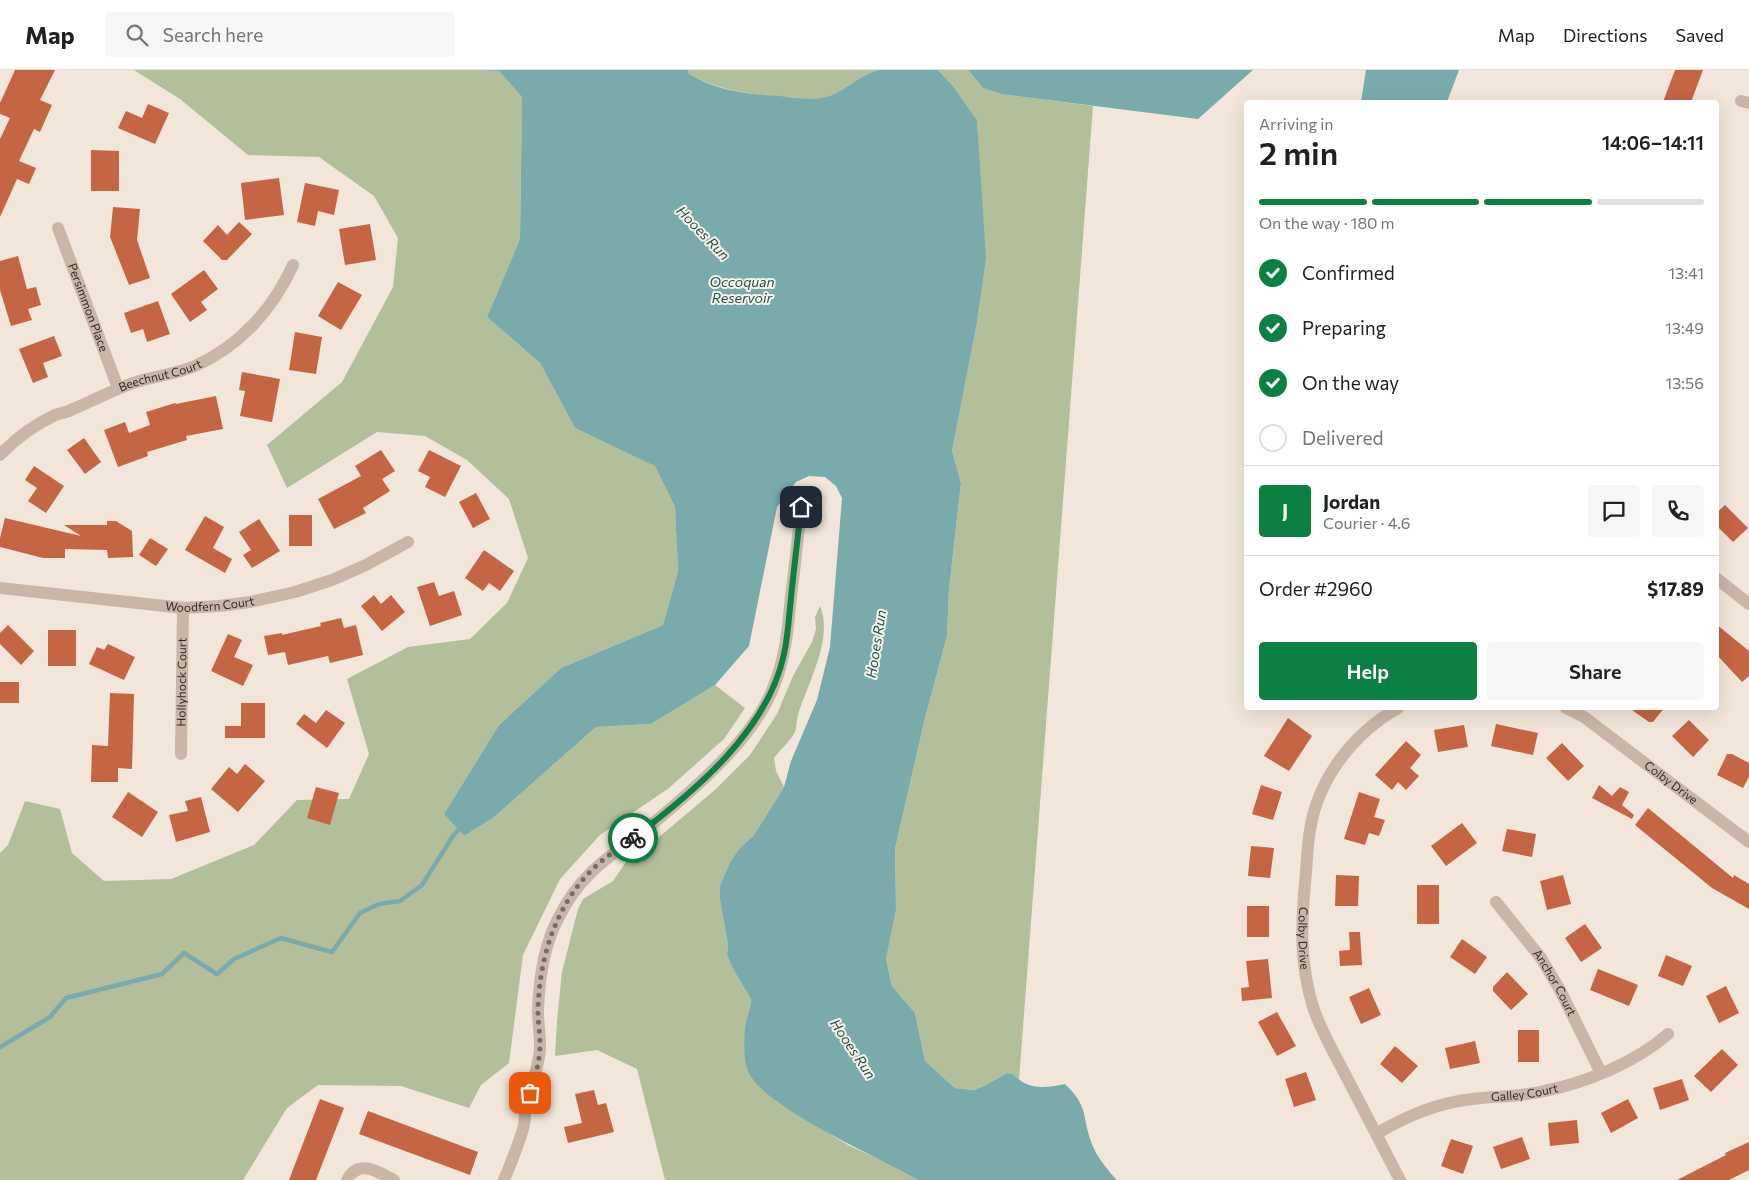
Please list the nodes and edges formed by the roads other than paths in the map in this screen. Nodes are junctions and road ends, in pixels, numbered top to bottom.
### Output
1 (58, 228) dead end
2 (294, 265) dead end
3 (118, 388) junction
4 (0, 455) edge
5 (801, 507) dead end
6 (408, 542) dead end
7 (1719, 580) edge
8 (0, 588) edge
9 (1749, 604) edge
10 (183, 608) junction
11 (1395, 710) edge
12 (1570, 710) edge
13 (182, 754) dead end
14 (1749, 842) edge
15 (1496, 902) dead end
16 (1668, 1034) dead end
17 (1601, 1073) junction
18 (1376, 1134) junction
19 (347, 1180) edge
20 (394, 1180) edge
21 (504, 1180) edge
22 (1400, 1180) edge

1 - 3 street, Persimmon Place
2 - 3 street, Beechnut Court
3 - 4 street, Beechnut Court
5 - 21 street
6 - 10 street, Woodfern Court
7 - 9 street
8 - 10 street, Woodfern Court
10 - 13 street, Hollyhock Court
11 - 18 street, Colby Drive
12 - 14 street, Colby Drive
15 - 17 street, Anchor Court
16 - 17 street, Galley Court
17 - 18 street, Galley Court
18 - 22 street, Colby Drive
19 - 20 street

